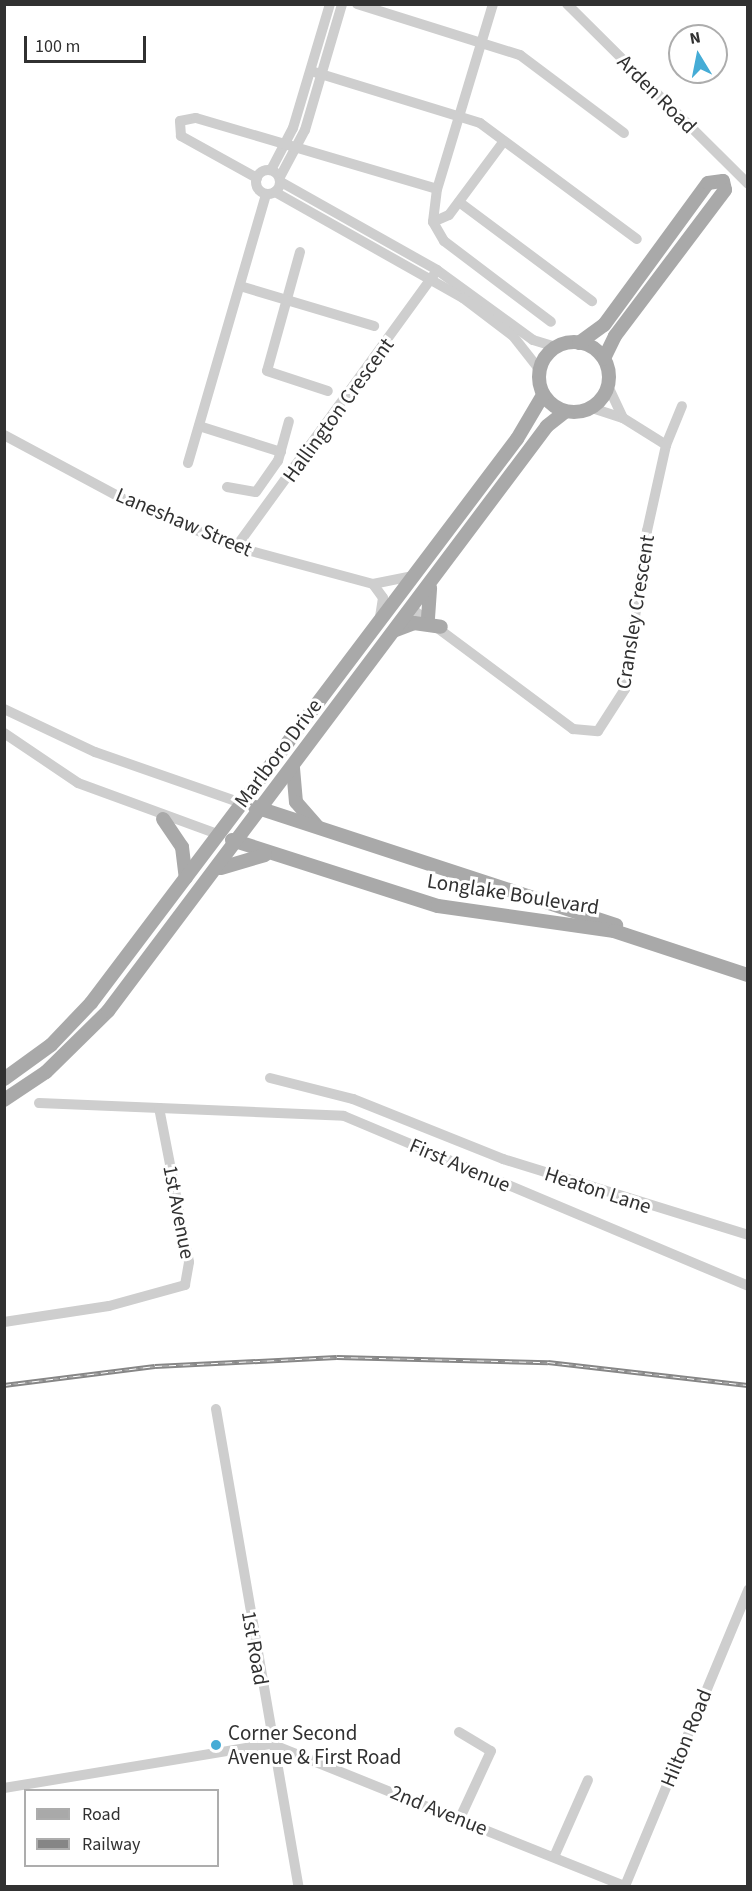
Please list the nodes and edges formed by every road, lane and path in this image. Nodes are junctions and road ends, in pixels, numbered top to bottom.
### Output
1 (330, 4) edge
2 (342, 4) edge
3 (357, 4) edge
4 (493, 4) edge
5 (567, 4) edge
6 (481, 42) junction
7 (316, 73) junction
8 (462, 118) junction
9 (624, 133) dead end
10 (504, 141) junction
11 (287, 145) junction
12 (298, 149) junction
13 (270, 170) junction
14 (257, 178) junction
15 (280, 179) junction
16 (747, 184) edge
17 (437, 189) junction
18 (271, 193) junction
19 (459, 202) junction
20 (432, 222) junction
21 (637, 239) dead end
22 (300, 252) dead end
23 (435, 275) junction
24 (240, 286) junction
25 (286, 300) junction
26 (592, 301) dead end
27 (551, 322) dead end
28 (374, 326) dead end
29 (579, 343) junction
30 (556, 347) junction
31 (604, 359) junction
32 (539, 369) junction
33 (608, 386) junction
34 (328, 391) dead end
35 (543, 396) junction
36 (682, 406) dead end
37 (592, 408) junction
38 (565, 412) junction
39 (624, 418) junction
40 (289, 422) dead end
41 (199, 426) junction
42 (4, 435) edge
43 (666, 444) junction
44 (281, 452) junction
45 (188, 463) dead end
46 (227, 487) dead end
47 (236, 547) junction
48 (413, 576) junction
49 (431, 583) junction
50 (373, 584) junction
51 (412, 609) junction
52 (428, 618) junction
53 (382, 619) junction
54 (441, 627) junction
55 (396, 630) junction
56 (4, 709) edge
57 (4, 733) edge
58 (293, 768) junction
59 (244, 804) junction
60 (262, 810) junction
61 (163, 819) junction
62 (328, 832) junction
63 (220, 835) junction
64 (238, 843) junction
65 (279, 856) junction
66 (215, 871) junction
67 (186, 878) junction
68 (615, 928) junction
69 (747, 968) edge
70 (747, 975) edge
71 (270, 1078) dead end
72 (4, 1079) edge
73 (4, 1100) edge
74 (39, 1103) dead end
75 (159, 1108) junction
76 (688, 1219) junction
77 (747, 1234) edge
78 (747, 1242) edge
79 (747, 1286) edge
80 (4, 1322) edge
81 (216, 1409) dead end
82 (747, 1590) edge
83 (459, 1732) dead end
84 (272, 1744) junction
85 (588, 1780) dead end
86 (4, 1788) edge
87 (460, 1818) junction
88 (554, 1857) junction
89 (298, 1887) edge
90 (625, 1887) edge

1 - 7 street
2 - 7 street
3 - 6 street
4 - 6 street
5 - 16 street, Arden Road
6 - 8 street
6 - 9 street
7 - 8 street
7 - 11 street
7 - 12 street
8 - 10 street
8 - 17 street
10 - 19 street
10 - 21 street
11 - 12 street
11 - 13 street
11 - 14 street
12 - 15 street
12 - 17 street
13 - 14 street
13 - 15 street
14 - 18 street
15 - 18 street
15 - 23 street
17 - 20 street
18 - 23 street
18 - 24 street
19 - 20 street
19 - 26 street
20 - 27 street
22 - 25 street
23 - 30 street
23 - 32 street
23 - 47 street, Hallington Crescent
24 - 25 street
24 - 41 street
25 - 28 street
25 - 34 street
29 - 30 main road
29 - 31 main road
29 - 31 main road
30 - 32 main road
31 - 33 main road
32 - 35 main road
33 - 37 main road
33 - 39 street
35 - 38 main road
35 - 48 main road, Marlboro Drive
36 - 43 street, Cransley Crescent
37 - 38 main road
37 - 39 street
38 - 49 main road, Marlboro Drive
39 - 43 street
40 - 44 street
41 - 44 street
41 - 45 street
42 - 47 street, Laneshaw Street
43 - 54 street, Cransley Crescent
44 - 46 street
47 - 50 street, Laneshaw Street
48 - 50 street, Laneshaw Street
48 - 53 main road, Marlboro Drive
49 - 51 main road, Marlboro Drive
49 - 52 main road
50 - 53 street
51 - 52 street, Cransley Crescent
51 - 53 main road
51 - 55 main road, Marlboro Drive
52 - 54 street, Cransley Crescent
53 - 59 main road, Marlboro Drive
54 - 55 main road
55 - 58 main road, Marlboro Drive
56 - 59 street
57 - 61 street
58 - 60 main road, Marlboro Drive
58 - 62 main road
59 - 60 main road, Longlake Boulevard
59 - 63 main road, Marlboro Drive
60 - 62 main road, Longlake Boulevard
60 - 64 main road, Marlboro Drive
61 - 63 street
61 - 67 main road
62 - 68 main road, Longlake Boulevard
63 - 64 main road, Longlake Boulevard
63 - 67 main road, Marlboro Drive
64 - 65 main road, Longlake Boulevard
64 - 66 main road, Marlboro Drive
65 - 66 main road
65 - 68 main road, Longlake Boulevard
66 - 73 main road, Marlboro Drive
67 - 72 main road, Marlboro Drive
68 - 69 main road, Longlake Boulevard
68 - 70 main road, Longlake Boulevard
71 - 76 street, Heaton Lane
74 - 75 street
75 - 79 street, First Avenue
75 - 80 street, 1st Avenue
76 - 77 street, Heaton Lane
76 - 78 street, Heaton Lane
81 - 84 street, 1st Road
82 - 90 street, Hilton Road
83 - 87 street
84 - 86 street
84 - 87 street, 2nd Avenue
84 - 89 street, 1st Road
85 - 88 street
87 - 88 street, 2nd Avenue
88 - 90 street, 2nd Avenue

